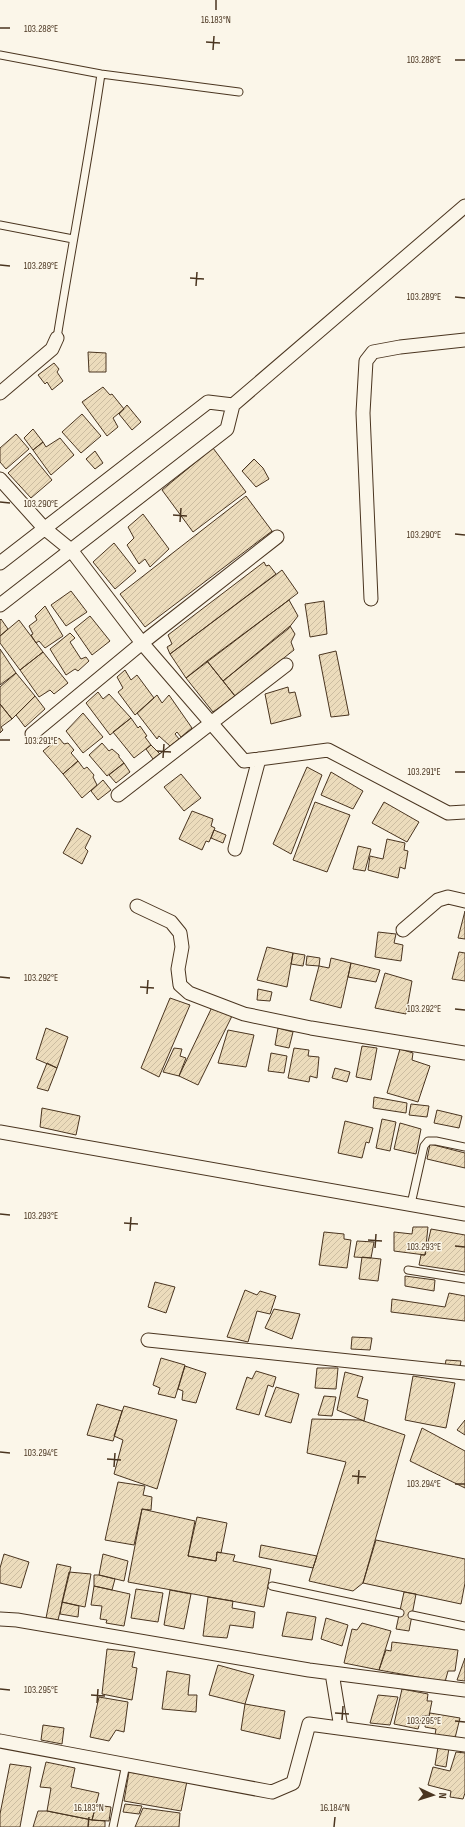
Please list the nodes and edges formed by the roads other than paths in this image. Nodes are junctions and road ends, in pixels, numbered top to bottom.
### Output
1 (0, 55) edge
2 (101, 74) junction
3 (239, 92) dead end
4 (465, 206) edge
5 (0, 225) edge
6 (73, 239) junction
7 (57, 338) joint
8 (465, 340) edge
9 (0, 393) edge
10 (233, 405) junction
11 (0, 479) edge
12 (44, 528) junction
13 (277, 537) dead end
14 (71, 550) junction
15 (0, 563) edge
16 (371, 599) dead end
17 (0, 605) edge
18 (142, 643) junction
19 (286, 665) dead end
20 (211, 723) junction
21 (32, 734) dead end
22 (260, 759) junction
23 (118, 795) dead end
24 (465, 812) edge
25 (236, 849) dead end
26 (465, 901) edge
27 (137, 906) dead end
28 (404, 930) dead end
29 (465, 1053) edge
30 (0, 1132) edge
31 (465, 1147) edge
32 (411, 1204) junction
33 (465, 1214) edge
34 (408, 1270) dead end
35 (465, 1279) edge
36 (148, 1340) dead end
37 (465, 1373) edge
38 (272, 1586) dead end
39 (400, 1613) dead end
40 (412, 1615) dead end
41 (0, 1619) edge
42 (465, 1626) edge
43 (332, 1673) junction
44 (465, 1690) edge
45 (341, 1728) junction
46 (0, 1741) edge
47 (465, 1745) edge
48 (126, 1764) junction
49 (113, 1827) edge

1 - 2 lane
2 - 3 lane
2 - 6 lane
4 - 10 street
5 - 6 lane
6 - 7 lane
7 - 9 street
8 - 16 street
10 - 12 street
10 - 14 street
11 - 12 street
12 - 14 street
12 - 15 street
13 - 18 street
14 - 17 street
14 - 18 street
18 - 20 street
18 - 21 street
19 - 20 street
20 - 22 street
20 - 23 street
22 - 24 street
22 - 25 street
26 - 28 street
27 - 29 street
30 - 32 street
31 - 32 lane
32 - 33 street
34 - 35 lane
36 - 37 street
38 - 39 lane
40 - 42 lane
41 - 43 street
43 - 44 street
43 - 45 street
45 - 47 street
45 - 48 street
46 - 48 street
48 - 49 lane

